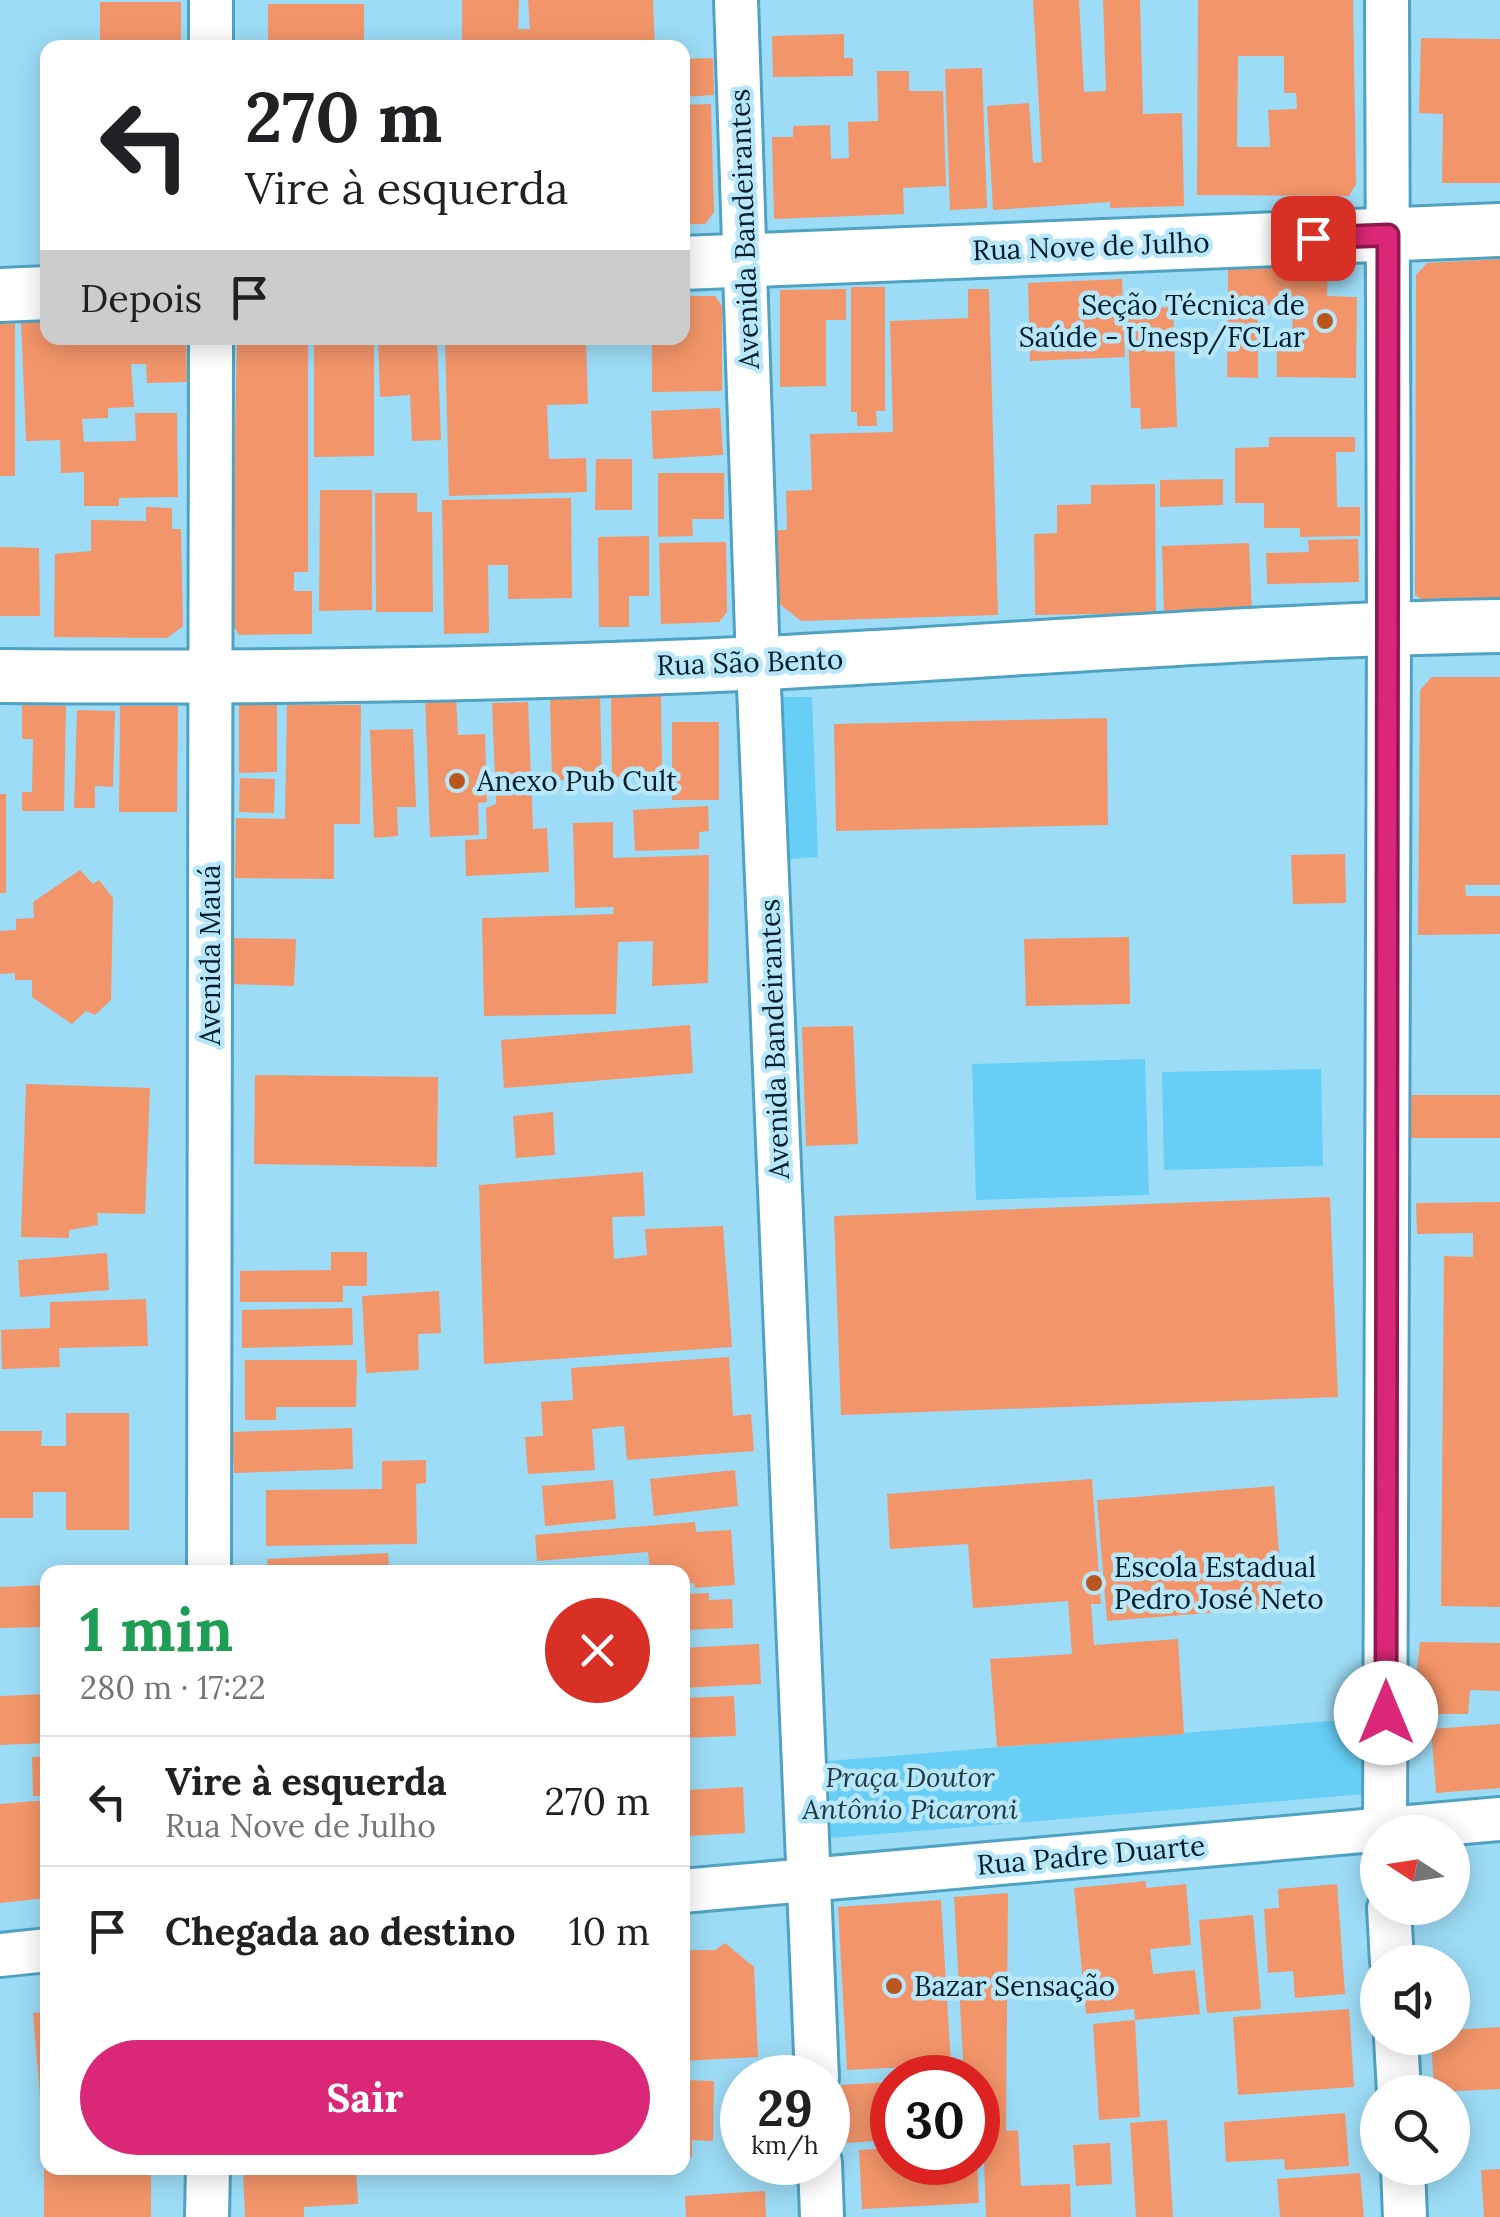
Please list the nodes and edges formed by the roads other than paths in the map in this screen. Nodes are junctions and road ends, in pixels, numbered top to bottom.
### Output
1 (211, 0) edge
2 (736, 0) edge
3 (1387, 0) edge
4 (211, 40) edge
5 (1500, 230) edge
6 (1388, 235) junction
7 (746, 260) junction
8 (690, 263) edge
9 (40, 293) edge
10 (0, 295) edge
11 (211, 345) edge
12 (1500, 626) edge
13 (1389, 628) junction
14 (758, 663) junction
15 (0, 676) edge
16 (210, 678) junction
17 (209, 1565) edge
18 (1385, 1815) edge
19 (1500, 1819) edge
20 (1470, 1822) edge
21 (1360, 1833) edge
22 (811, 1880) junction
23 (690, 1891) edge
24 (40, 1951) edge
25 (0, 1956) edge
26 (816, 2055) edge
27 (208, 2175) edge
28 (821, 2185) edge
29 (1403, 2185) edge
30 (208, 2217) edge
31 (822, 2217) edge
32 (1405, 2217) edge

1 - 4 street
2 - 7 street, Avenida Bandeirantes
3 - 6 street
5 - 6 street, Rua Nove de Julho
6 - 7 street, Rua Nove de Julho
6 - 13 street
7 - 8 street, Rua Nove de Julho
7 - 14 street, Avenida Bandeirantes
9 - 10 street
11 - 16 street, Avenida Mauá
12 - 13 street, Rua São Bento
13 - 14 street, Rua São Bento
13 - 18 street
14 - 16 street, Rua São Bento
14 - 22 street, Avenida Bandeirantes
15 - 16 street, Rua São Bento
16 - 17 street, Avenida Mauá
19 - 20 street, Rua Padre Duarte
21 - 22 street, Rua Padre Duarte
22 - 23 street, Rua Padre Duarte
22 - 26 street, Avenida Bandeirantes
24 - 25 street
27 - 30 street
28 - 31 street
29 - 32 street

